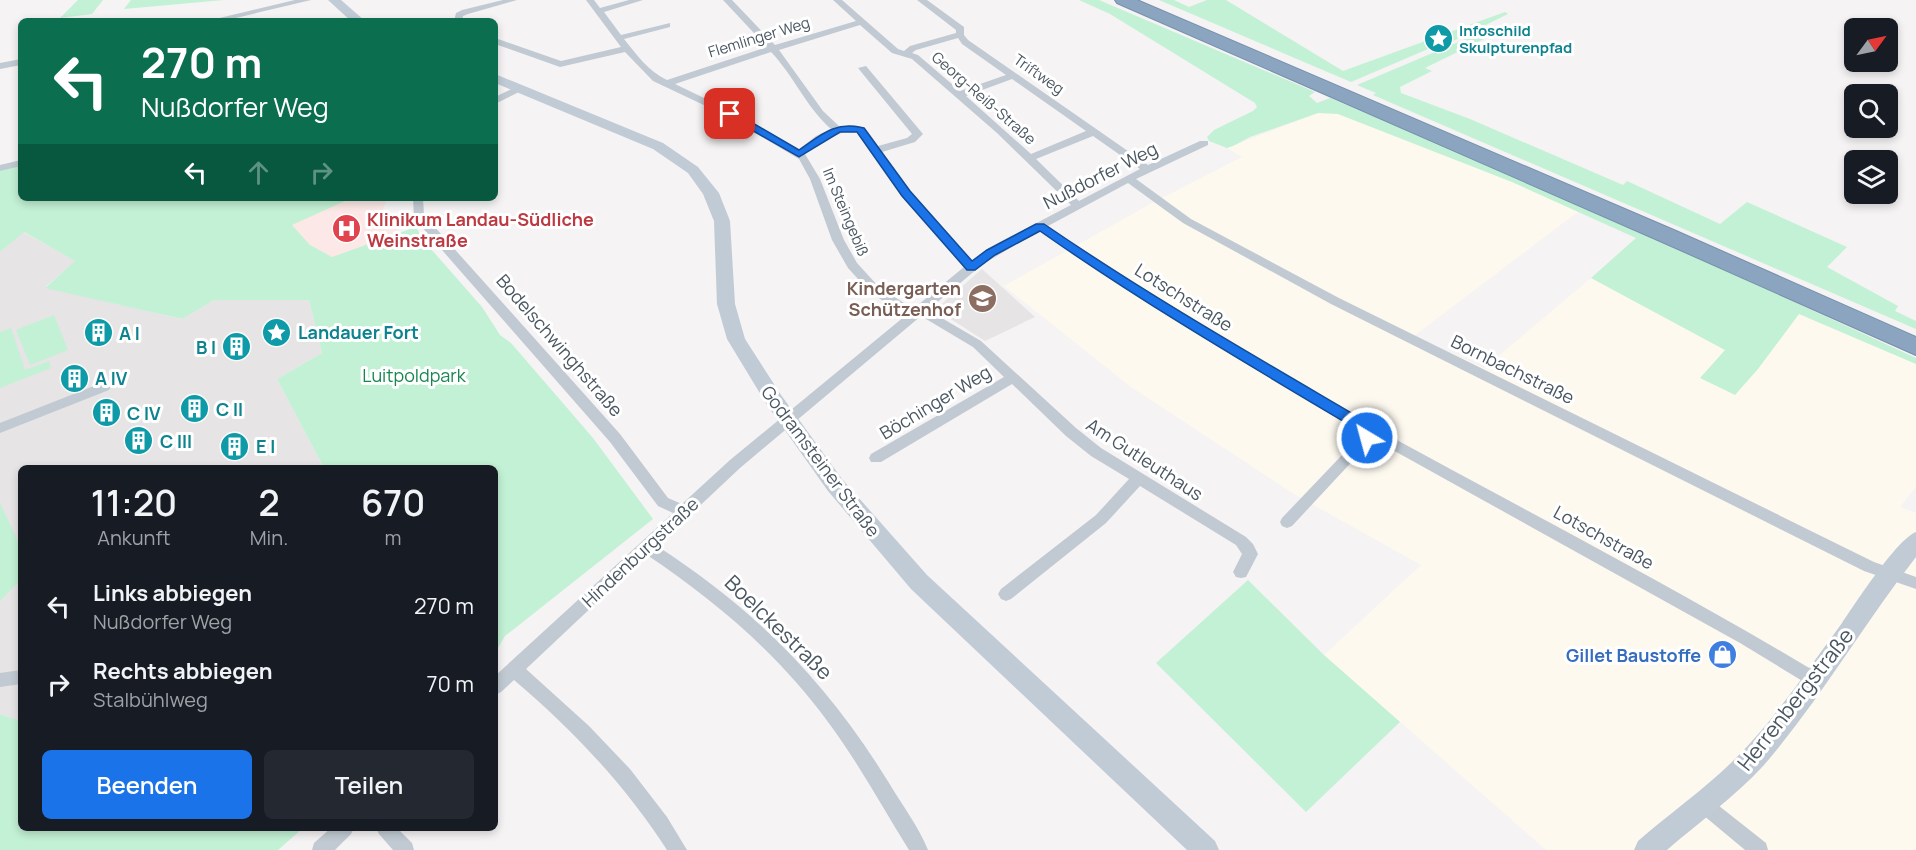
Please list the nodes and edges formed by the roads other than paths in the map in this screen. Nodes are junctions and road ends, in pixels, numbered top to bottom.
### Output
1 (307, 0) edge
2 (333, 0) edge
3 (513, 0) edge
4 (590, 0) edge
5 (639, 0) edge
6 (727, 0) edge
7 (837, 0) edge
8 (921, 0) edge
9 (1122, 0) edge
10 (1138, 0) edge
11 (598, 11) junction
12 (225, 18) edge
13 (355, 18) edge
14 (458, 18) edge
15 (861, 22) junction
16 (667, 25) dead end
17 (960, 35) junction
18 (618, 38) junction
19 (498, 42) edge
20 (773, 48) junction
21 (626, 50) junction
22 (905, 54) junction
23 (18, 63) edge
24 (0, 66) edge
25 (863, 68) dead end
26 (1014, 75) junction
27 (498, 79) edge
28 (666, 84) junction
29 (520, 88) junction
30 (959, 95) junction
31 (498, 99) edge
32 (837, 129) junction
33 (1095, 131) junction
34 (1204, 143) dead end
35 (876, 150) junction
36 (799, 154) junction
37 (1029, 158) junction
38 (18, 164) edge
39 (0, 168) edge
40 (1148, 169) junction
41 (1129, 178) junction
42 (418, 201) edge
43 (1078, 206) junction
44 (1040, 226) junction
45 (971, 268) junction
46 (917, 314) junction
47 (1916, 337) edge
48 (1916, 347) edge
49 (1013, 377) junction
50 (104, 387) dead end
51 (789, 421) junction
52 (0, 428) edge
53 (1372, 432) junction
54 (876, 458) dead end
55 (1137, 479) junction
56 (684, 511) junction
57 (1287, 522) dead end
58 (1916, 541) edge
59 (646, 547) junction
60 (1896, 566) junction
61 (1241, 573) dead end
62 (1916, 583) edge
63 (1006, 594) dead end
64 (514, 669) junction
65 (18, 677) edge
66 (0, 680) edge
67 (1815, 680) junction
68 (498, 684) edge
69 (1703, 804) junction
70 (342, 831) edge
71 (388, 831) edge
72 (321, 850) edge
73 (405, 850) edge
74 (678, 850) edge
75 (919, 850) edge
76 (1206, 850) edge
77 (1647, 850) edge
78 (1759, 850) edge

1 - 12 street
2 - 13 street
3 - 14 street
4 - 11 street, Im Steingebiß
5 - 11 street
6 - 20 street
7 - 15 street, Georg-Reiß-Straße
8 - 17 street, Triftweg
9 - 48 highway
10 - 47 highway
11 - 18 street, Im Steingebiß
15 - 20 street, Flemlinger Weg
15 - 22 street, Georg-Reiß-Straße
16 - 18 street
17 - 22 street
17 - 26 street, Triftweg
18 - 21 street, Im Steingebiß
19 - 21 street
20 - 28 street, Flemlinger Weg
20 - 32 street
21 - 28 street, Im Steingebiß
22 - 30 street, Georg-Reiß-Straße
23 - 24 street
25 - 35 street
26 - 30 street
26 - 33 street, Triftweg
27 - 29 street, Godramsteiner Straße
28 - 36 street, Im Steingebiß
29 - 31 street
29 - 51 street, Godramsteiner Straße
30 - 37 street, Georg-Reiß-Straße
32 - 35 street
32 - 36 street
33 - 37 street
33 - 40 street, Triftweg
34 - 40 street, Nußdorfer Weg
35 - 45 street
36 - 46 street, Im Steingebiß
37 - 43 street, Georg-Reiß-Straße
38 - 39 street
40 - 41 street, Nußdorfer Weg
41 - 43 street, Nußdorfer Weg
41 - 60 street, Bornbachstraße
42 - 56 street, Bodelschwinghstraße
43 - 44 street, Nußdorfer Weg
44 - 45 street, Nußdorfer Weg
44 - 53 street, Lotschstraße
45 - 46 street, Nußdorfer Weg
46 - 49 street, Am Gutleuthaus
46 - 51 street, Nußdorfer Weg
49 - 54 street, Böchinger Weg
49 - 55 street, Am Gutleuthaus
50 - 52 street
51 - 56 street, Hindenburgstraße
51 - 76 street, Godramsteiner Straße
53 - 57 street
53 - 67 street, Lotschstraße
55 - 61 street, Am Gutleuthaus
55 - 63 street
56 - 59 street, Hindenburgstraße
58 - 60 street, Herrenbergstraße
59 - 64 street, Hindenburgstraße
59 - 75 street, Boelckestraße
60 - 62 street, Bornbachstraße
60 - 67 street, Herrenbergstraße
64 - 68 street, Hindenburgstraße
64 - 74 street
65 - 66 street
67 - 69 street, Herrenbergstraße
69 - 77 street, Herrenbergstraße
69 - 78 street
70 - 72 street
71 - 73 street

